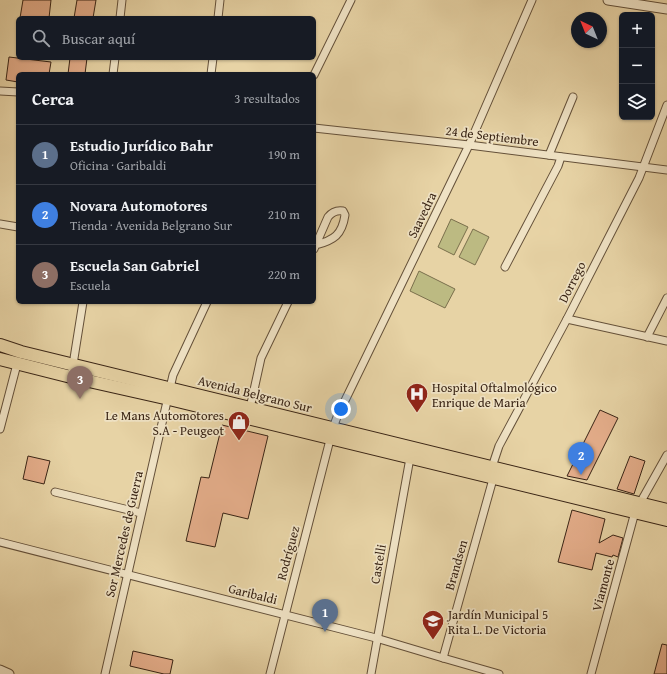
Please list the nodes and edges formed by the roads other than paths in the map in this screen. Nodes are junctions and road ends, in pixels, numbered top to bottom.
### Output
1 (122, 0) edge
2 (220, 0) edge
3 (351, 0) edge
4 (532, 0) edge
5 (608, 0) edge
6 (667, 8) edge
7 (120, 16) edge
8 (218, 16) edge
9 (115, 60) edge
10 (213, 60) edge
11 (113, 72) edge
12 (211, 72) edge
13 (315, 72) edge
14 (0, 90) edge
15 (16, 92) edge
16 (573, 97) dead end
17 (667, 105) edge
18 (316, 128) edge
19 (469, 145) junction
20 (549, 155) junction
21 (560, 157) junction
22 (643, 167) junction
23 (667, 170) edge
24 (0, 224) edge
25 (16, 227) edge
26 (316, 245) edge
27 (316, 247) edge
28 (505, 267) dead end
29 (667, 298) edge
30 (83, 304) edge
31 (206, 304) edge
32 (287, 304) edge
33 (566, 319) junction
34 (647, 337) junction
35 (667, 342) edge
36 (0, 345) edge
37 (0, 359) edge
38 (17, 364) junction
39 (74, 365) junction
40 (71, 377) junction
41 (170, 394) junction
42 (250, 408) junction
43 (0, 429) edge
44 (331, 433) junction
45 (667, 455) edge
46 (410, 458) junction
47 (492, 466) junction
48 (493, 479) junction
49 (55, 492) dead end
50 (637, 507) junction
51 (667, 510) edge
52 (141, 513) junction
53 (667, 520) edge
54 (0, 542) edge
55 (126, 575) junction
56 (284, 614) junction
57 (376, 638) junction
58 (443, 658) junction
59 (0, 670) edge
60 (488, 672) edge
61 (9, 674) edge
62 (104, 674) edge
63 (270, 674) edge
64 (371, 674) edge
65 (498, 674) edge
66 (591, 674) edge

1 - 7 street
2 - 8 street
3 - 13 street
4 - 19 street, Saavedra
5 - 6 street
9 - 11 street
10 - 12 street
14 - 15 street
16 - 20 street
17 - 22 street, Dorrego
18 - 19 street, 24 de Septiembre
19 - 20 street, 24 de Septiembre
19 - 44 street, Saavedra
20 - 21 street, 24 de Septiembre
21 - 22 street, 24 de Septiembre
21 - 28 street
22 - 23 street, 24 de Septiembre
22 - 33 street, Dorrego
24 - 25 street
26 - 27 street
29 - 34 street
30 - 39 street
31 - 41 street, Sor Mercedes de Guerra
32 - 42 street
33 - 34 street
33 - 47 street, Dorrego
34 - 35 street
36 - 39 highway, Avenida Belgrano Sur
37 - 38 highway, Avenida Belgrano Sur
38 - 40 highway, Avenida Belgrano Sur
38 - 43 street
39 - 40 street
39 - 41 highway, Avenida Belgrano Sur
40 - 41 highway, Avenida Belgrano Sur
41 - 42 highway, Avenida Belgrano Sur
41 - 44 highway, Avenida Belgrano Sur
41 - 52 street, Sor Mercedes de Guerra
42 - 44 highway, Avenida Belgrano Sur
44 - 46 highway, Avenida Belgrano Sur
44 - 47 highway, Avenida Belgrano Sur
44 - 56 street, Rodríguez
45 - 50 street, Viamonte
46 - 48 highway, Avenida Belgrano Sur
46 - 57 street, Castelli
47 - 50 highway, Avenida Belgrano Sur
48 - 50 highway, Avenida Belgrano Sur
48 - 58 street, Brandsen
49 - 52 street
50 - 51 highway, Avenida Belgrano Sur
50 - 53 highway, Avenida Belgrano Sur
50 - 66 street, Viamonte
52 - 55 street, Sor Mercedes de Guerra
54 - 55 street, Garibaldi
55 - 56 street, Garibaldi
55 - 62 street, Sor Mercedes de Guerra
56 - 57 street, Garibaldi
56 - 63 street, Rodríguez
57 - 58 street, Garibaldi
57 - 64 street, Castelli
58 - 60 street, Garibaldi
59 - 61 street
60 - 65 street, Garibaldi

